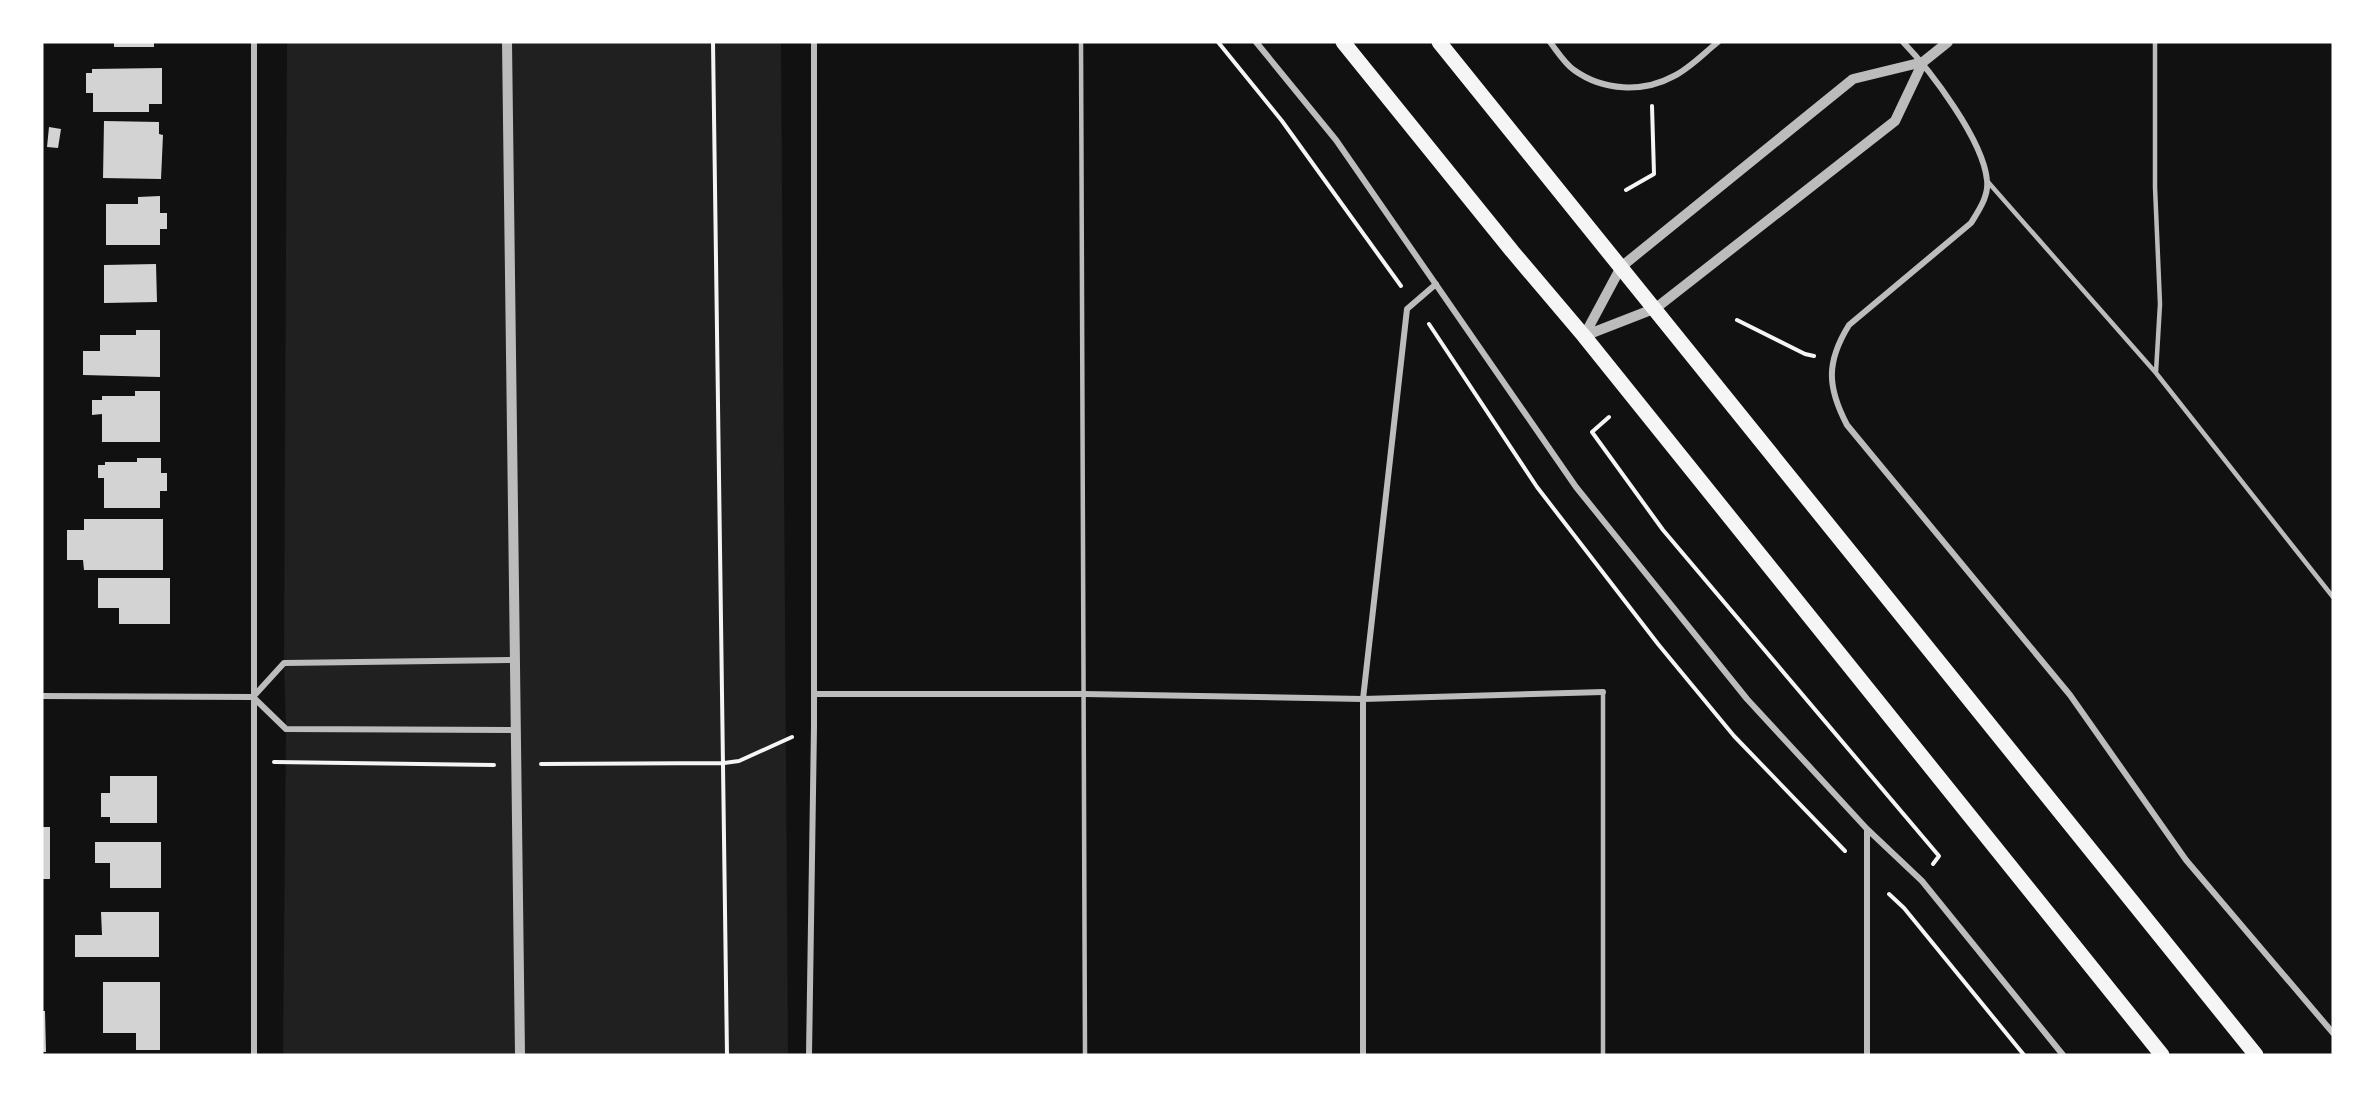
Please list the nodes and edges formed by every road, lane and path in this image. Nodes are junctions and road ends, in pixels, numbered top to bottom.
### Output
1 (254, 42) edge
2 (507, 42) edge
3 (713, 42) edge
4 (814, 42) edge
5 (1080, 42) edge
6 (1218, 42) edge
7 (1256, 42) edge
8 (1343, 42) edge
9 (1438, 42) edge
10 (1550, 42) edge
11 (1718, 42) edge
12 (1903, 42) edge
13 (1948, 42) edge
14 (2155, 42) edge
15 (1923, 62) junction
16 (1654, 124) dead end
17 (1988, 182) junction
18 (1626, 190) dead end
19 (1382, 260) dead end
20 (1622, 267) junction
21 (1436, 284) junction
22 (1656, 308) junction
23 (1737, 320) dead end
24 (1584, 336) junction
25 (1444, 345) dead end
26 (1804, 354) dead end
27 (2156, 373) junction
28 (1609, 417) dead end
29 (2333, 597) edge
30 (516, 660) junction
31 (1603, 692) joint
32 (814, 694) junction
33 (1084, 694) junction
34 (42, 696) edge
35 (253, 697) junction
36 (1363, 699) junction
37 (814, 727) junction
38 (516, 730) junction
39 (254, 762) junction
40 (724, 763) junction
41 (539, 764) dead end
42 (488, 765) dead end
43 (1867, 829) junction
44 (1828, 833) dead end
45 (1939, 856) dead end
46 (1904, 908) dead end
47 (2333, 1033) edge
48 (254, 1055) edge
49 (520, 1055) edge
50 (727, 1055) edge
51 (809, 1055) edge
52 (1085, 1055) edge
53 (1363, 1055) edge
54 (1603, 1055) edge
55 (1868, 1055) edge
56 (2024, 1055) edge
57 (2063, 1055) edge
58 (2162, 1055) edge
59 (2256, 1055) edge

1 - 35 street
2 - 30 street
3 - 40 path
4 - 32 street
5 - 33 lane
6 - 19 path
7 - 21 street
8 - 24 main road
9 - 20 main road
10 - 11 street
12 - 15 street
13 - 15 street
14 - 27 lane
15 - 17 street
15 - 20 street
15 - 22 street
16 - 18 path
17 - 27 lane
17 - 47 street
20 - 22 main road
20 - 24 street
21 - 36 street
21 - 43 street
22 - 24 street
22 - 59 main road
23 - 26 path
24 - 58 main road
25 - 44 path
27 - 29 lane
28 - 45 path
30 - 35 street
30 - 38 street
31 - 36 street
31 - 54 lane
32 - 33 street
32 - 37 street
33 - 36 street
33 - 52 lane
34 - 35 street
35 - 38 street
35 - 39 street
36 - 53 street
37 - 40 path
37 - 51 street
38 - 49 street
39 - 42 path
39 - 48 street
40 - 41 path
40 - 50 path
43 - 55 street
43 - 57 street
46 - 56 path

